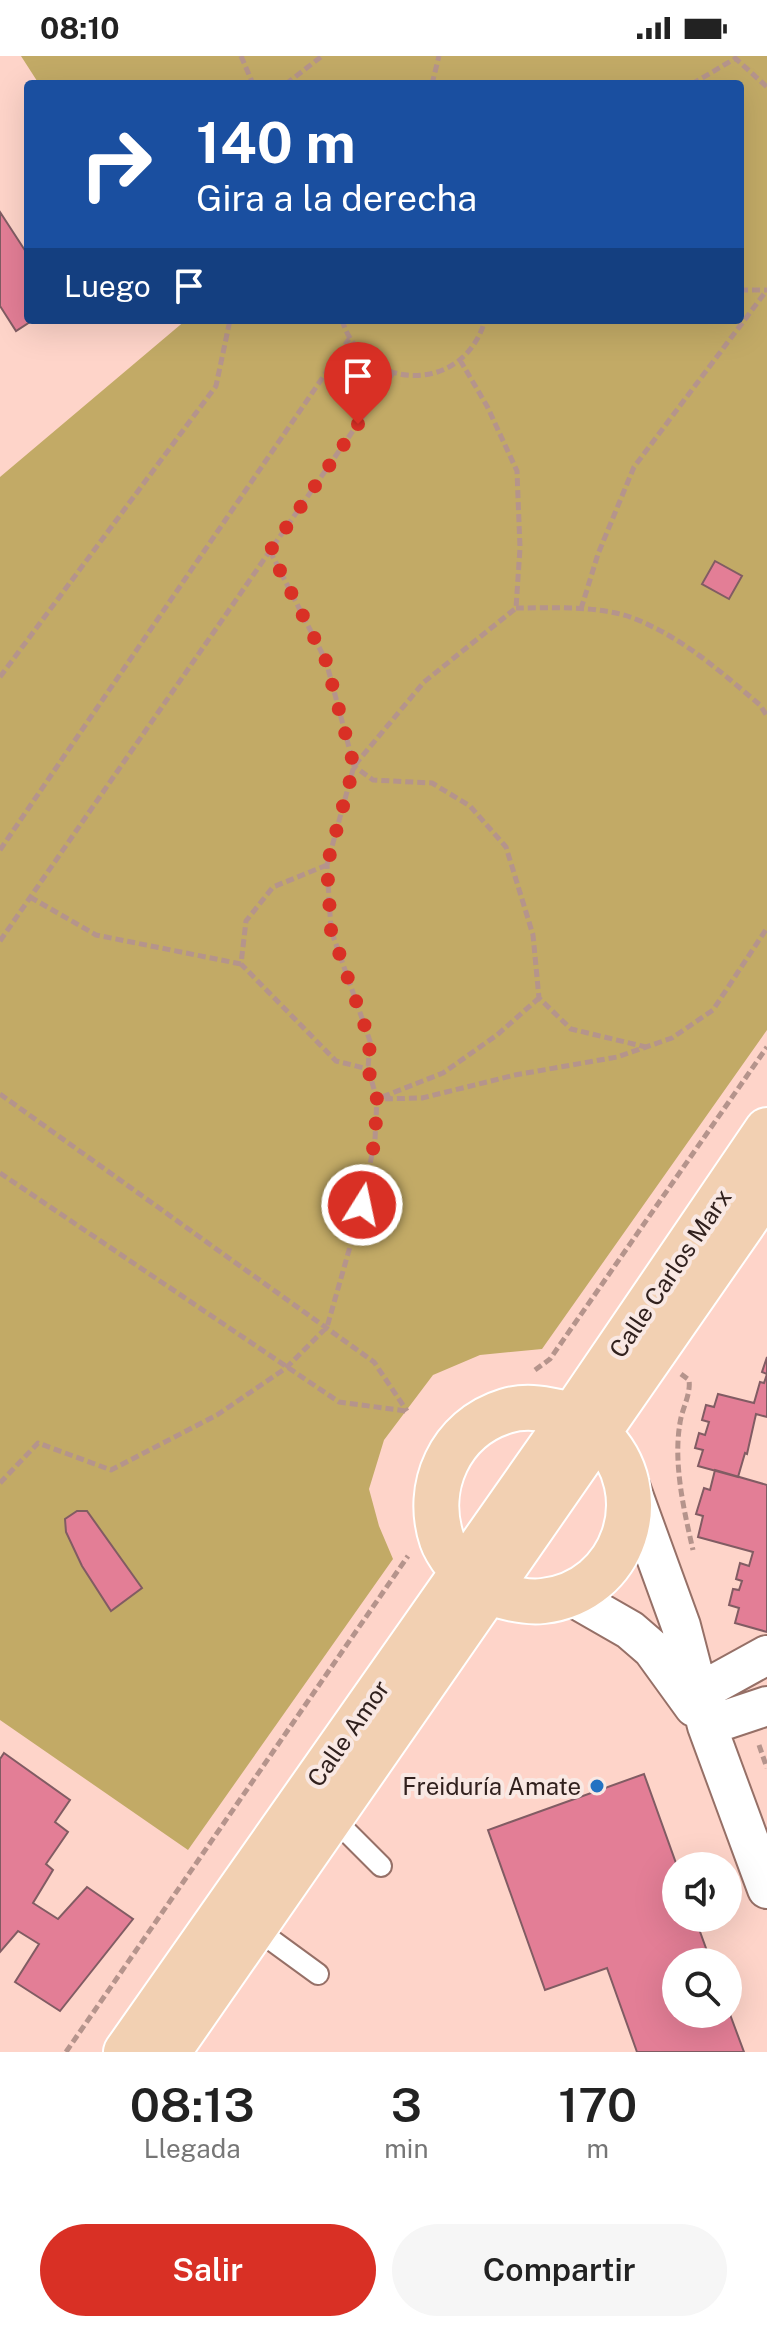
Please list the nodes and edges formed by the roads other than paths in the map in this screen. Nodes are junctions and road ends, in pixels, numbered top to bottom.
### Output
1 (767, 1130) edge
2 (767, 1189) edge
3 (642, 1343) junction
4 (598, 1438) junction
5 (475, 1582) junction
6 (569, 1595) junction
7 (767, 1655) edge
8 (703, 1710) junction
9 (757, 1710) edge
10 (332, 1817) junction
11 (381, 1866) dead end
12 (767, 1889) edge
13 (255, 1928) junction
14 (318, 1974) dead end
15 (126, 2052) edge
16 (168, 2052) edge

1 - 3 main road, Calle Carlos Marx
2 - 3 main road, Calle Carlos Marx
3 - 4 main road, Calle Carlos Marx
4 - 5 main road, Calle Amor
4 - 5 main road
4 - 6 main road
4 - 8 street
5 - 6 main road
5 - 10 main road, Calle Amor
5 - 15 main road, Calle Amor
6 - 8 street
7 - 8 street
8 - 9 street
8 - 12 street
10 - 11 lane
10 - 13 main road, Calle Amor
13 - 14 lane
13 - 16 main road, Calle Amor

